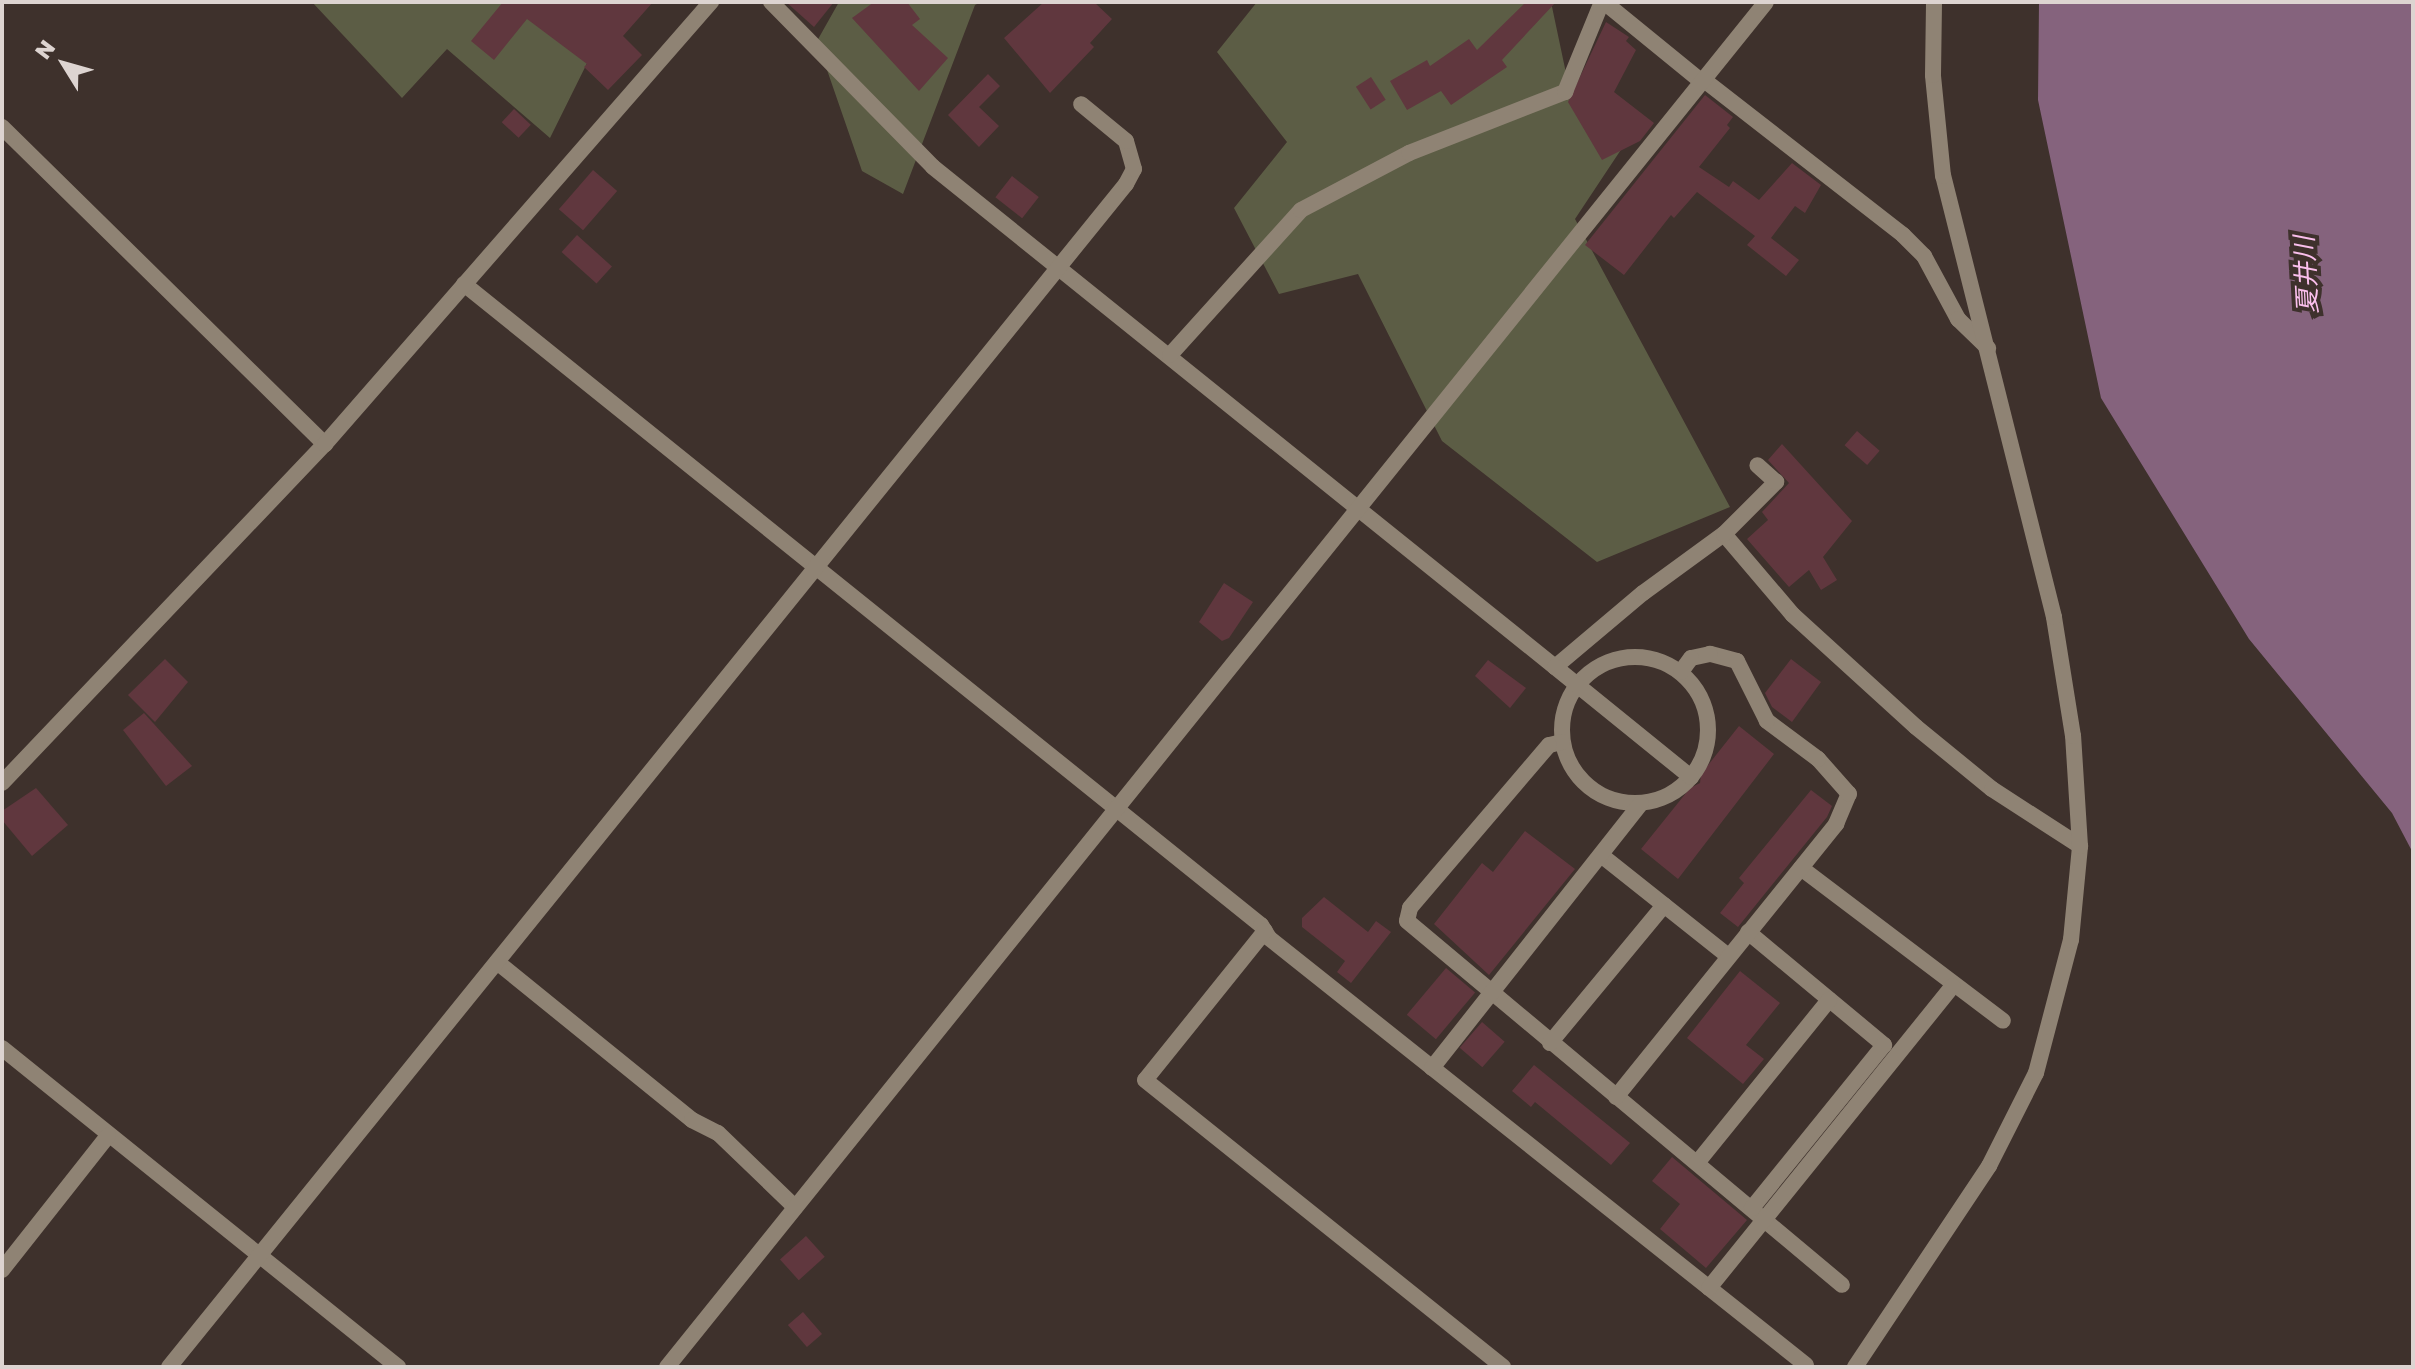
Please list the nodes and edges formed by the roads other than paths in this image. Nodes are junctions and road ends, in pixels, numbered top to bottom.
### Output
1 (711, 2) edge
2 (771, 2) edge
3 (1603, 2) edge
4 (1766, 2) edge
5 (1934, 2) edge
6 (1702, 80) junction
7 (1081, 104) dead end
8 (2, 127) edge
9 (1060, 268) junction
10 (464, 284) junction
11 (1988, 348) junction
12 (1170, 355) junction
13 (325, 444) junction
14 (1757, 465) dead end
15 (1358, 508) junction
16 (1724, 534) junction
17 (817, 568) junction
18 (1555, 667) junction
19 (1681, 672) junction
20 (1576, 685) junction
21 (1562, 742) junction
22 (1691, 777) junction
23 (2, 783) edge
24 (1641, 803) junction
25 (1114, 809) junction
26 (2080, 846) junction
27 (1601, 855) junction
28 (1801, 868) junction
29 (1664, 905) junction
30 (1265, 931) junction
31 (1748, 932) junction
32 (1728, 956) junction
33 (497, 962) junction
34 (1953, 986) junction
35 (1491, 994) junction
36 (1829, 1000) junction
37 (2003, 1021) dead end
38 (1550, 1043) junction
39 (2, 1048) edge
40 (1432, 1068) junction
41 (1616, 1097) junction
42 (108, 1136) junction
43 (1697, 1163) junction
44 (795, 1207) junction
45 (1759, 1214) junction
46 (259, 1256) junction
47 (2, 1270) edge
48 (1842, 1285) dead end
49 (1709, 1288) junction
50 (1806, 1365) edge
51 (169, 1367) edge
52 (398, 1367) edge
53 (667, 1367) edge
54 (1503, 1367) edge
55 (1855, 1367) edge

1 - 10 street
2 - 9 street
3 - 6 street
3 - 12 street
4 - 6 street
5 - 11 street
6 - 11 street
6 - 15 street
7 - 9 street
8 - 13 street
9 - 12 street
9 - 17 street
10 - 13 street
10 - 17 street
11 - 26 street
12 - 15 street
13 - 23 street
14 - 16 street
15 - 18 street
15 - 25 street
16 - 18 street
16 - 26 street
17 - 25 street
17 - 33 street
18 - 20 street
19 - 20 street
19 - 22 street
19 - 28 street
20 - 21 street
20 - 22 street
21 - 24 street
21 - 35 street
22 - 24 street
24 - 27 street
25 - 30 street
25 - 44 street
26 - 55 street
27 - 29 street
27 - 35 street
28 - 31 street
28 - 34 street
29 - 32 street
29 - 38 street
30 - 40 street
30 - 54 street
31 - 32 street
31 - 36 street
32 - 41 street
33 - 44 street
33 - 46 street
34 - 37 street
34 - 45 street
35 - 38 street
35 - 40 street
36 - 43 street
36 - 45 street
38 - 41 street
39 - 42 street
40 - 49 street
41 - 43 street
42 - 46 street
42 - 47 street
43 - 45 street
44 - 53 street
45 - 48 street
45 - 49 street
46 - 51 street
46 - 52 street
49 - 50 street

